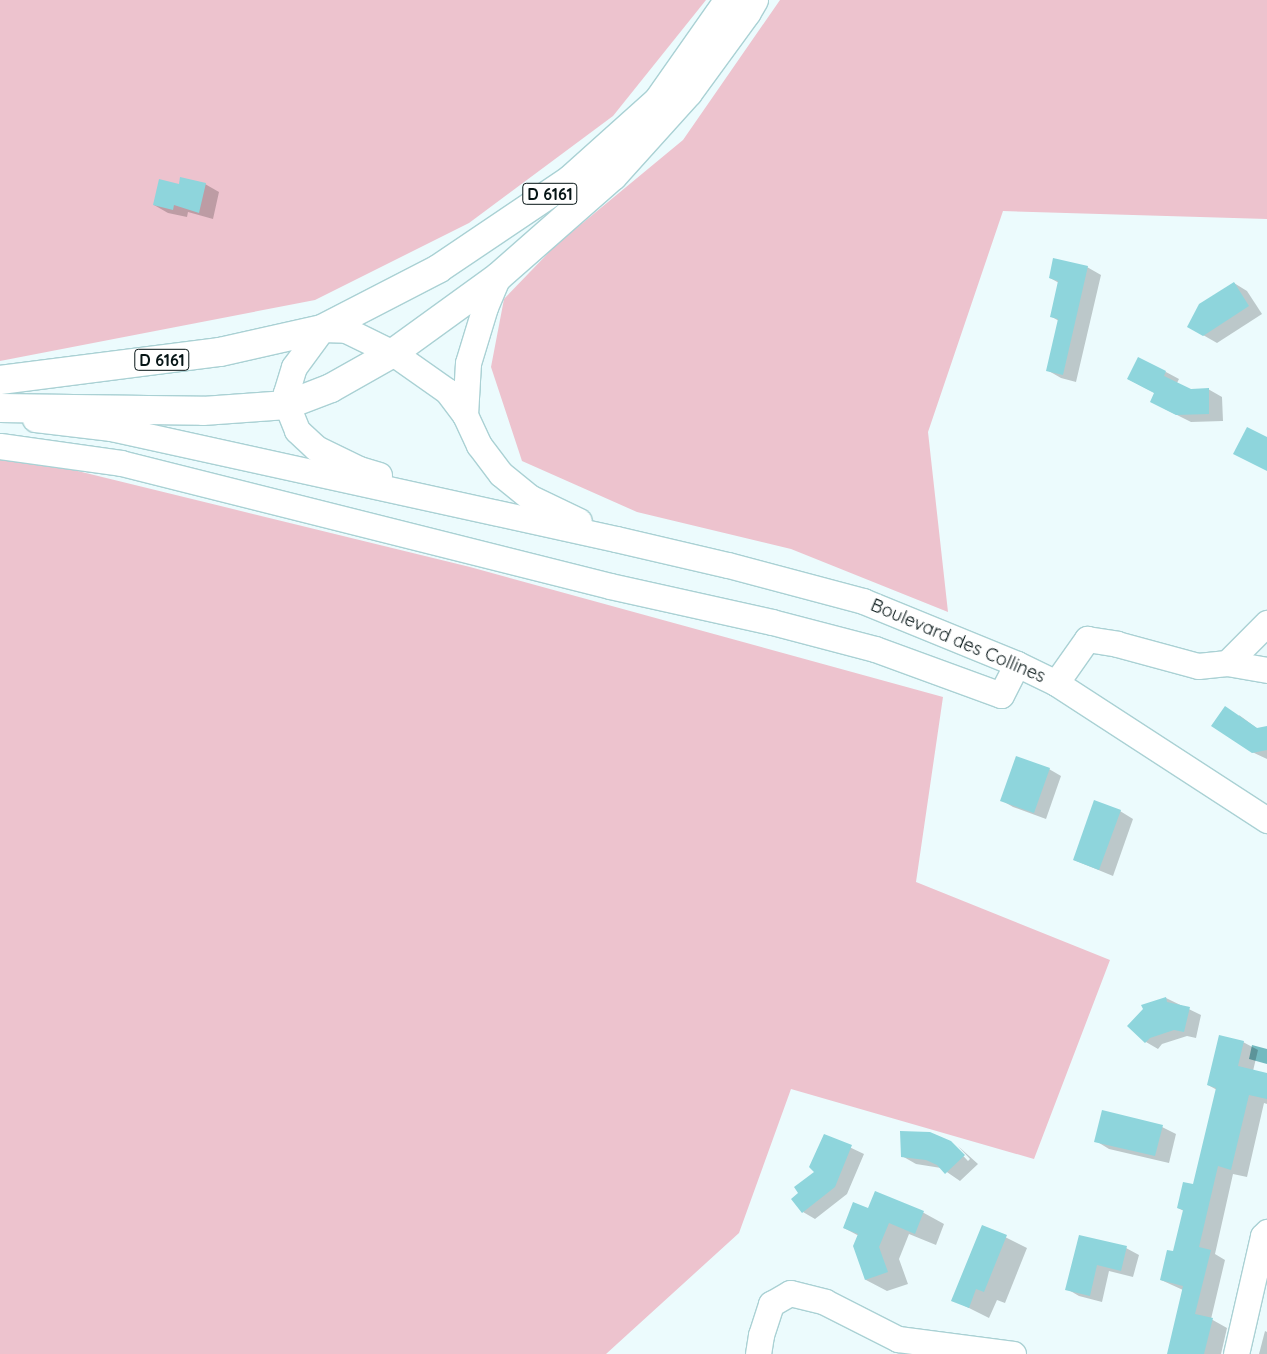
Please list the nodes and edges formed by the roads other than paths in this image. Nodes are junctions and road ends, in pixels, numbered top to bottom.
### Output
1 (729, 0) edge
2 (754, 0) edge
3 (498, 277) junction
4 (322, 329) junction
5 (393, 353) junction
6 (0, 380) edge
7 (287, 405) junction
8 (0, 408) edge
9 (0, 415) edge
10 (465, 415) junction
11 (0, 446) edge
12 (422, 498) junction
13 (616, 539) junction
14 (1267, 622) edge
15 (1228, 663) junction
16 (1017, 664) junction
17 (1267, 670) edge
18 (1056, 683) junction
19 (1267, 820) edge
20 (1267, 1232) edge
21 (758, 1354) edge
22 (1013, 1354) edge
23 (1236, 1354) edge

1 - 4 main road, D 6161
2 - 3 main road, D 6161
3 - 5 main road, D 6161
3 - 10 street
4 - 5 street
4 - 6 main road, D 6161
4 - 7 street
5 - 7 main road, D 6161
5 - 10 street
7 - 8 main road, D 6161
7 - 12 street
9 - 12 street
10 - 13 street
11 - 16 street
12 - 13 street
13 - 16 street, Boulevard des Collines
14 - 15 street
15 - 17 street
15 - 18 street
16 - 18 street, Boulevard des Collines
18 - 19 street, Boulevard des Collines
20 - 23 street
21 - 22 street

